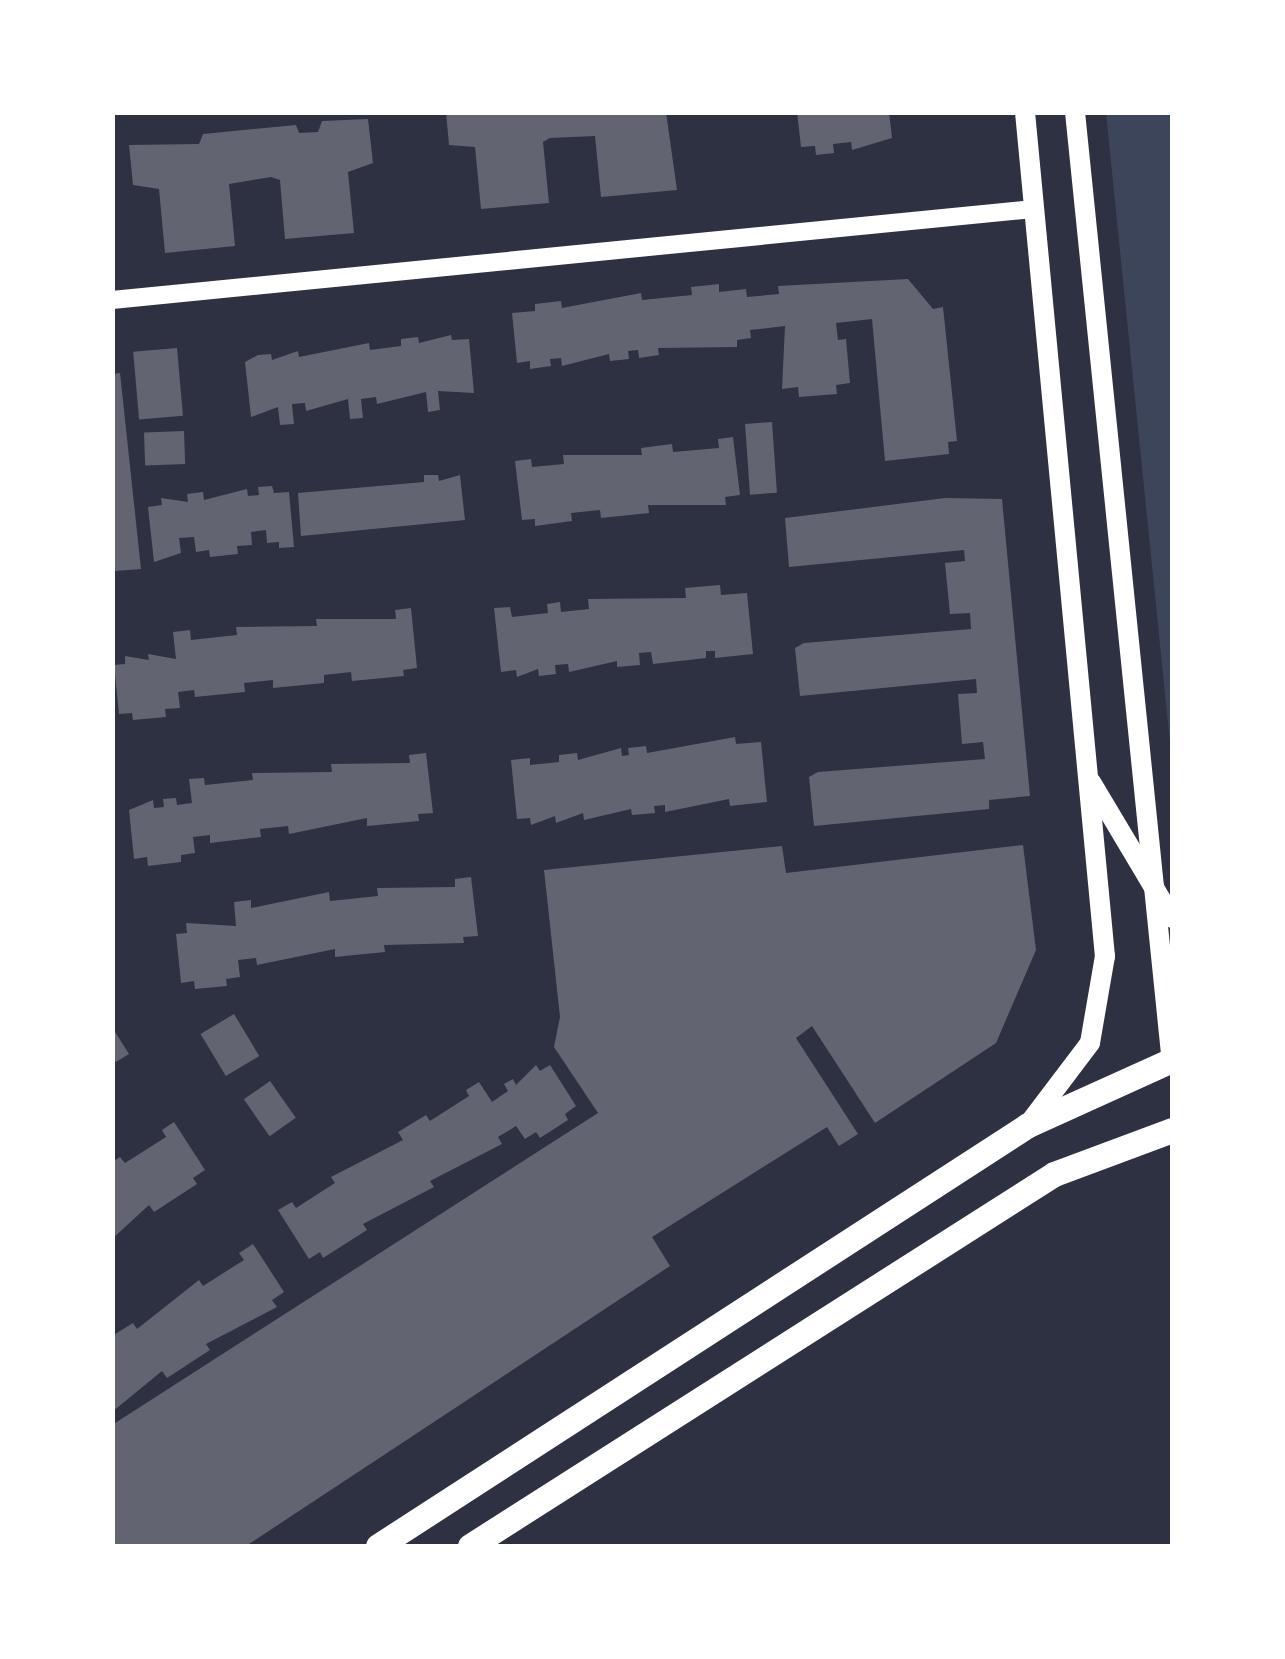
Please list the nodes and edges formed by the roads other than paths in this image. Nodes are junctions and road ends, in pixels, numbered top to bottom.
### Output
1 (1025, 112) edge
2 (1075, 112) edge
3 (1034, 208) junction
4 (112, 300) edge
5 (1088, 777) junction
6 (1148, 877) junction
7 (1172, 918) edge
8 (1171, 1062) edge
9 (1028, 1125) junction
10 (1172, 1130) edge
11 (378, 1546) edge
12 (470, 1546) edge

1 - 3 main road
2 - 6 main road
3 - 4 street
3 - 5 main road
5 - 6 main road
5 - 9 main road
6 - 7 main road
6 - 8 main road
8 - 9 main road
9 - 11 main road
10 - 12 main road

